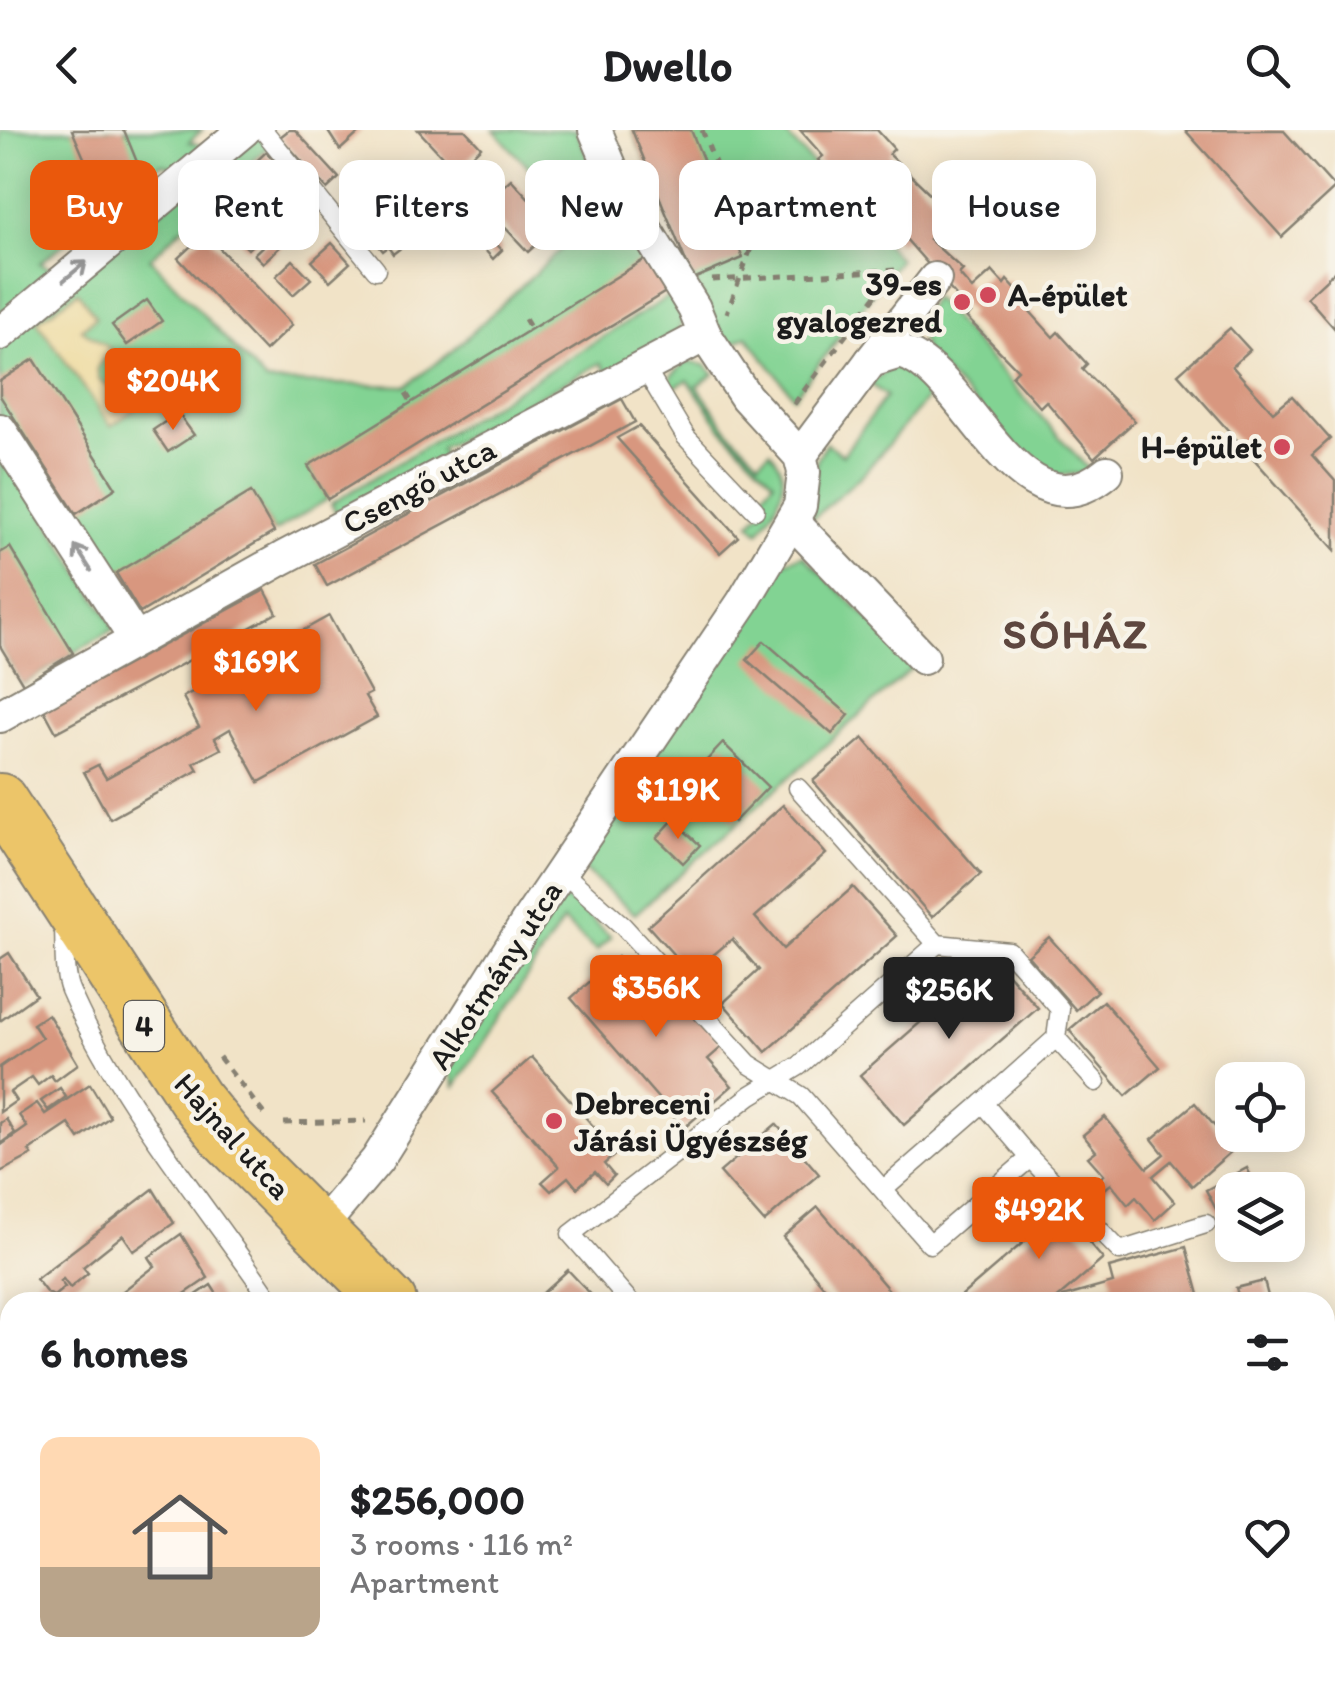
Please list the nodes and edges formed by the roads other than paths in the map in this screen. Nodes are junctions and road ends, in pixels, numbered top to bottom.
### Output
1 (244, 130) edge
2 (264, 130) edge
3 (595, 130) edge
4 (376, 270) dead end
5 (935, 279) dead end
6 (0, 334) edge
7 (705, 335) junction
8 (872, 361) junction
9 (644, 367) junction
10 (0, 430) edge
11 (800, 456) junction
12 (1107, 472) dead end
13 (755, 510) dead end
14 (793, 522) junction
15 (136, 640) junction
16 (924, 658) dead end
17 (0, 716) edge
18 (798, 788) dead end
19 (0, 800) edge
20 (561, 871) junction
21 (61, 894) junction
22 (937, 944) junction
23 (1056, 1038) junction
24 (775, 1080) junction
25 (1096, 1082) dead end
26 (982, 1103) junction
27 (1030, 1158) junction
28 (883, 1190) junction
29 (1206, 1224) dead end
30 (318, 1228) junction
31 (265, 1292) edge
32 (355, 1292) edge
33 (380, 1292) edge
34 (621, 1292) edge

6 -> 1 street
2 - 4 lane
3 - 7 street
5 - 8 street
7 - 9 street, Csengő utca
7 - 11 street
8 - 11 street
8 - 12 street
9 - 13 lane
9 - 15 street, Csengő utca
15 -> 10 street
11 - 14 street, Alkotmány utca
14 - 16 street
14 - 20 street, Alkotmány utca
15 - 17 street, Csengő utca
18 - 22 lane
19 - 21 main road, Hajnal utca / 4
20 - 24 lane
20 - 30 street, Alkotmány utca
21 - 30 main road, Hajnal utca / 4
21 - 31 lane
22 - 23 lane
22 - 24 lane
23 - 25 lane
23 - 26 lane
24 - 28 lane
24 - 34 lane
26 - 27 lane
26 - 28 lane
27 - 28 lane
27 - 29 lane
30 - 32 street
30 - 33 main road, Hajnal utca / 4

